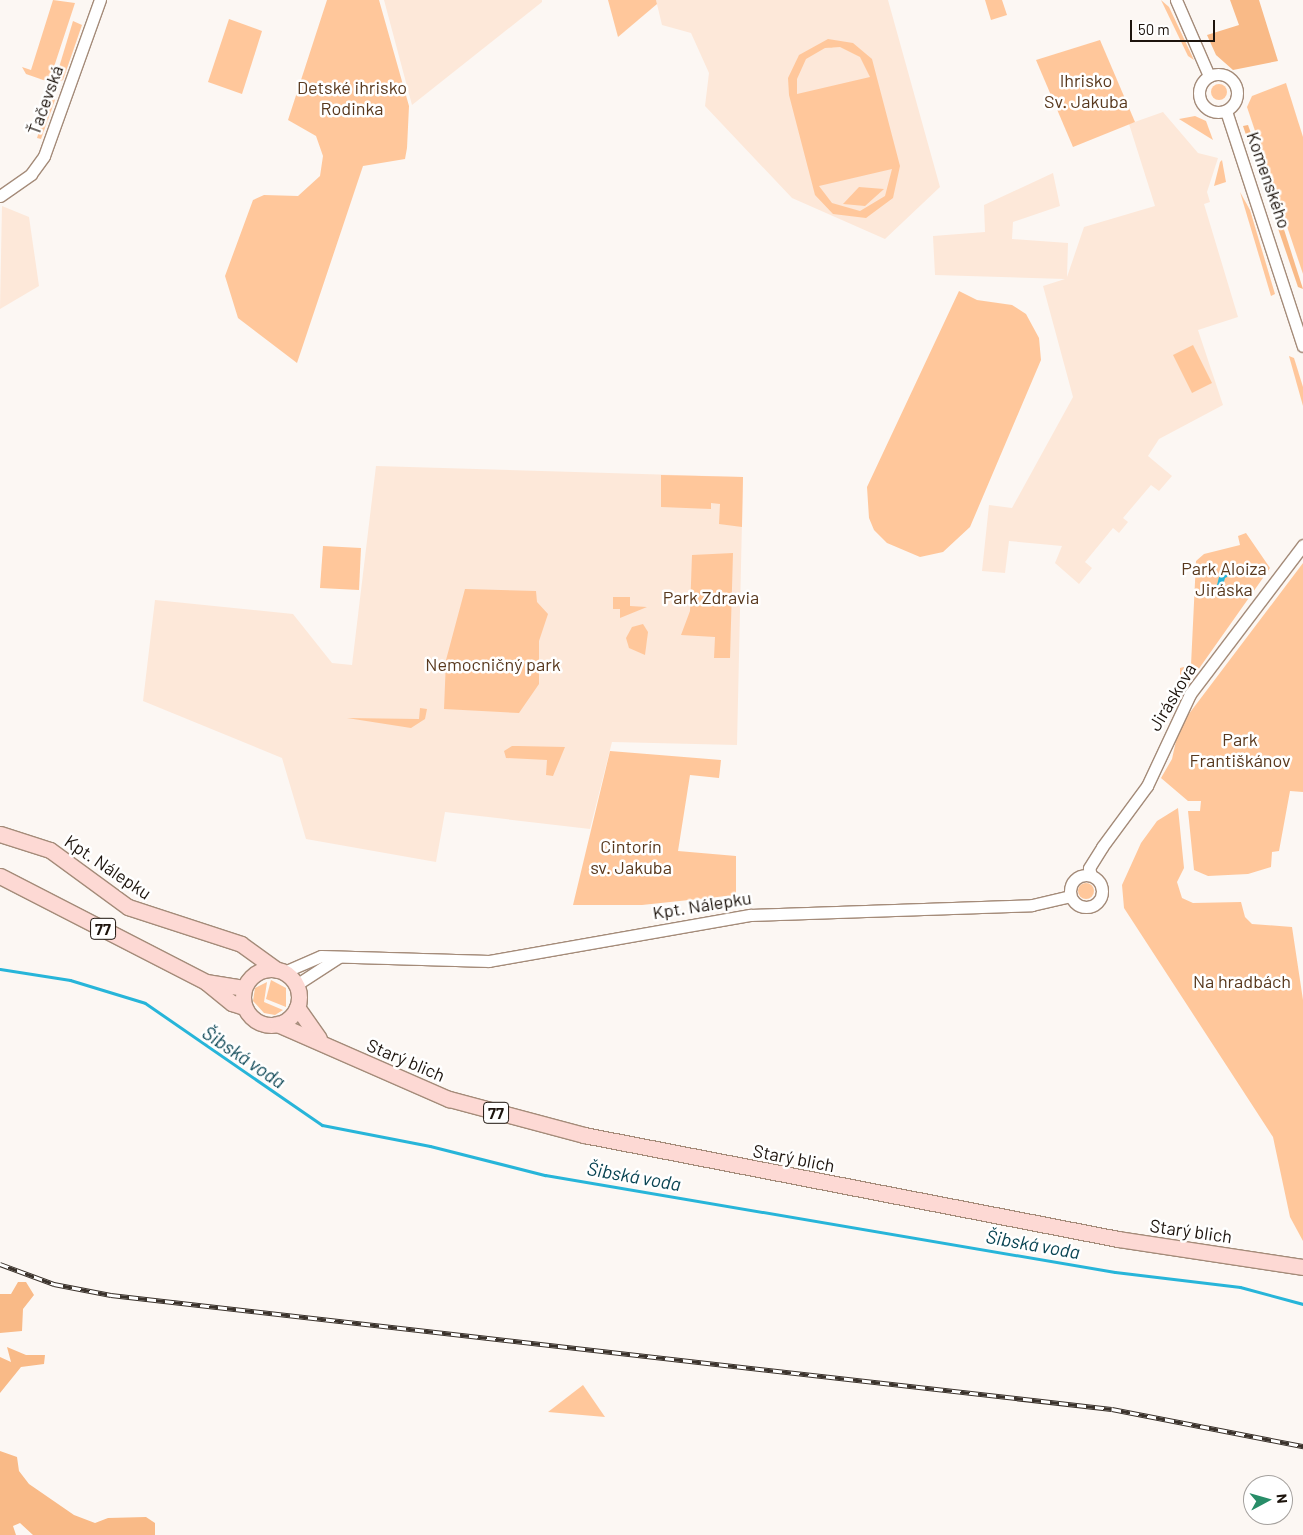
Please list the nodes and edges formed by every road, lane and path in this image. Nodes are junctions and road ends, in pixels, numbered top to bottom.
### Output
1 (100, 0) edge
2 (1176, 0) edge
3 (1209, 76) junction
4 (1226, 111) junction
5 (0, 196) edge
6 (1303, 346) edge
7 (1303, 545) edge
8 (0, 834) edge
9 (0, 876) edge
10 (1091, 876) junction
11 (1070, 896) junction
12 (225, 939) junction
13 (340, 956) junction
14 (280, 971) junction
15 (206, 982) junction
16 (248, 982) junction
17 (296, 985) junction
18 (244, 1007) junction
19 (297, 1007) junction
20 (277, 1024) junction
21 (322, 1041) junction
22 (1303, 1267) edge

1 - 5 street, Ťačevská
2 - 3 street
3 - 4 street
3 - 4 street
4 - 6 street, Komenského
7 - 10 street, Jiráskova
8 - 12 main road, Kpt. Nálepku
9 - 15 main road, 77
10 - 11 street
10 - 11 street
11 - 13 street, Kpt. Nálepku
12 - 14 main road, Kpt. Nálepku
12 - 16 main road, Kpt. Nálepku
13 - 14 street, Kpt. Nálepku
13 - 17 street
14 - 16 main road, 77
14 - 17 main road
15 - 16 main road, 77
15 - 18 main road, 77
16 - 18 main road
17 - 19 main road
18 - 20 main road, 77
19 - 20 main road
19 - 21 main road, Starý blich / 77
20 - 21 main road, Starý blich / 77
21 - 22 main road, Starý blich / 77

